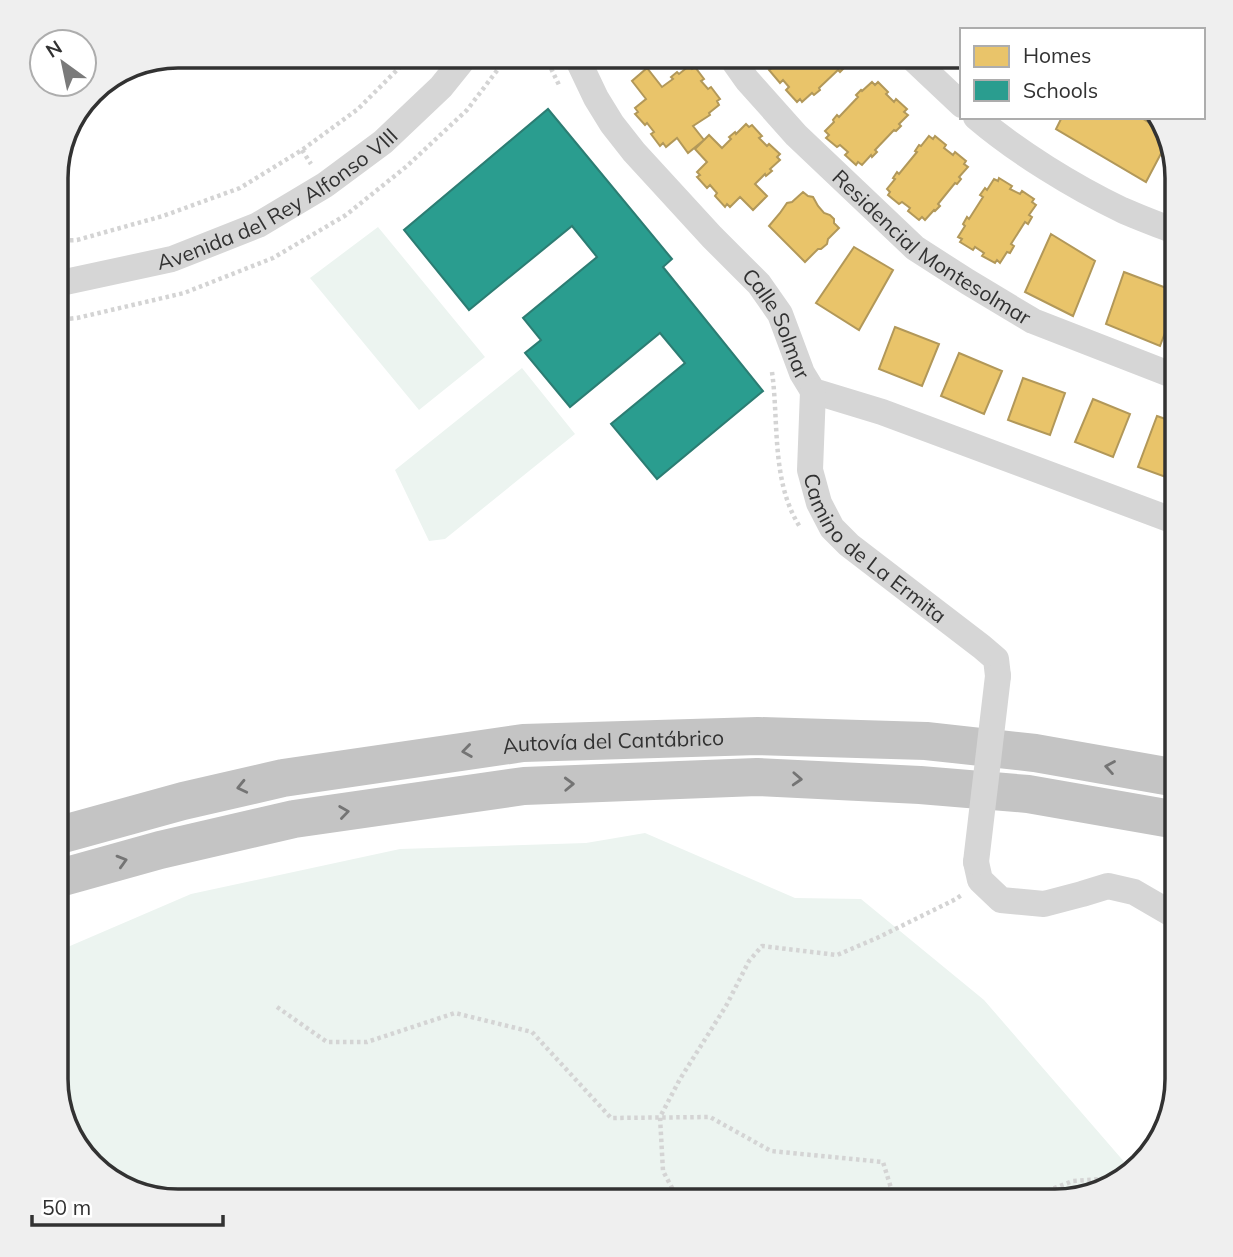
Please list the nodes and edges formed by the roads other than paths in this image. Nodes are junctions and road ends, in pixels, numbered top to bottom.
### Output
1 (456, 68) edge
2 (582, 68) edge
3 (738, 68) edge
4 (922, 68) edge
5 (960, 103) edge
6 (979, 119) edge
7 (1165, 227) edge
8 (68, 281) edge
9 (1165, 372) edge
10 (813, 391) junction
11 (1165, 518) edge
12 (1165, 776) edge
13 (1165, 818) edge
14 (68, 833) edge
15 (68, 876) edge
16 (1165, 910) edge

1 - 8 street, Avenida del Rey Alfonso VIII
2 - 10 street, Calle Solmar
3 - 9 street, Residencial Montesolmar
4 - 5 street
6 - 7 street
10 - 11 street, Calle Solmar
10 - 16 street, Camino de La Ermita, bridge
12 -> 14 highway, Autovía del Cantábrico
15 -> 13 highway, Autovía del Cantábrico

